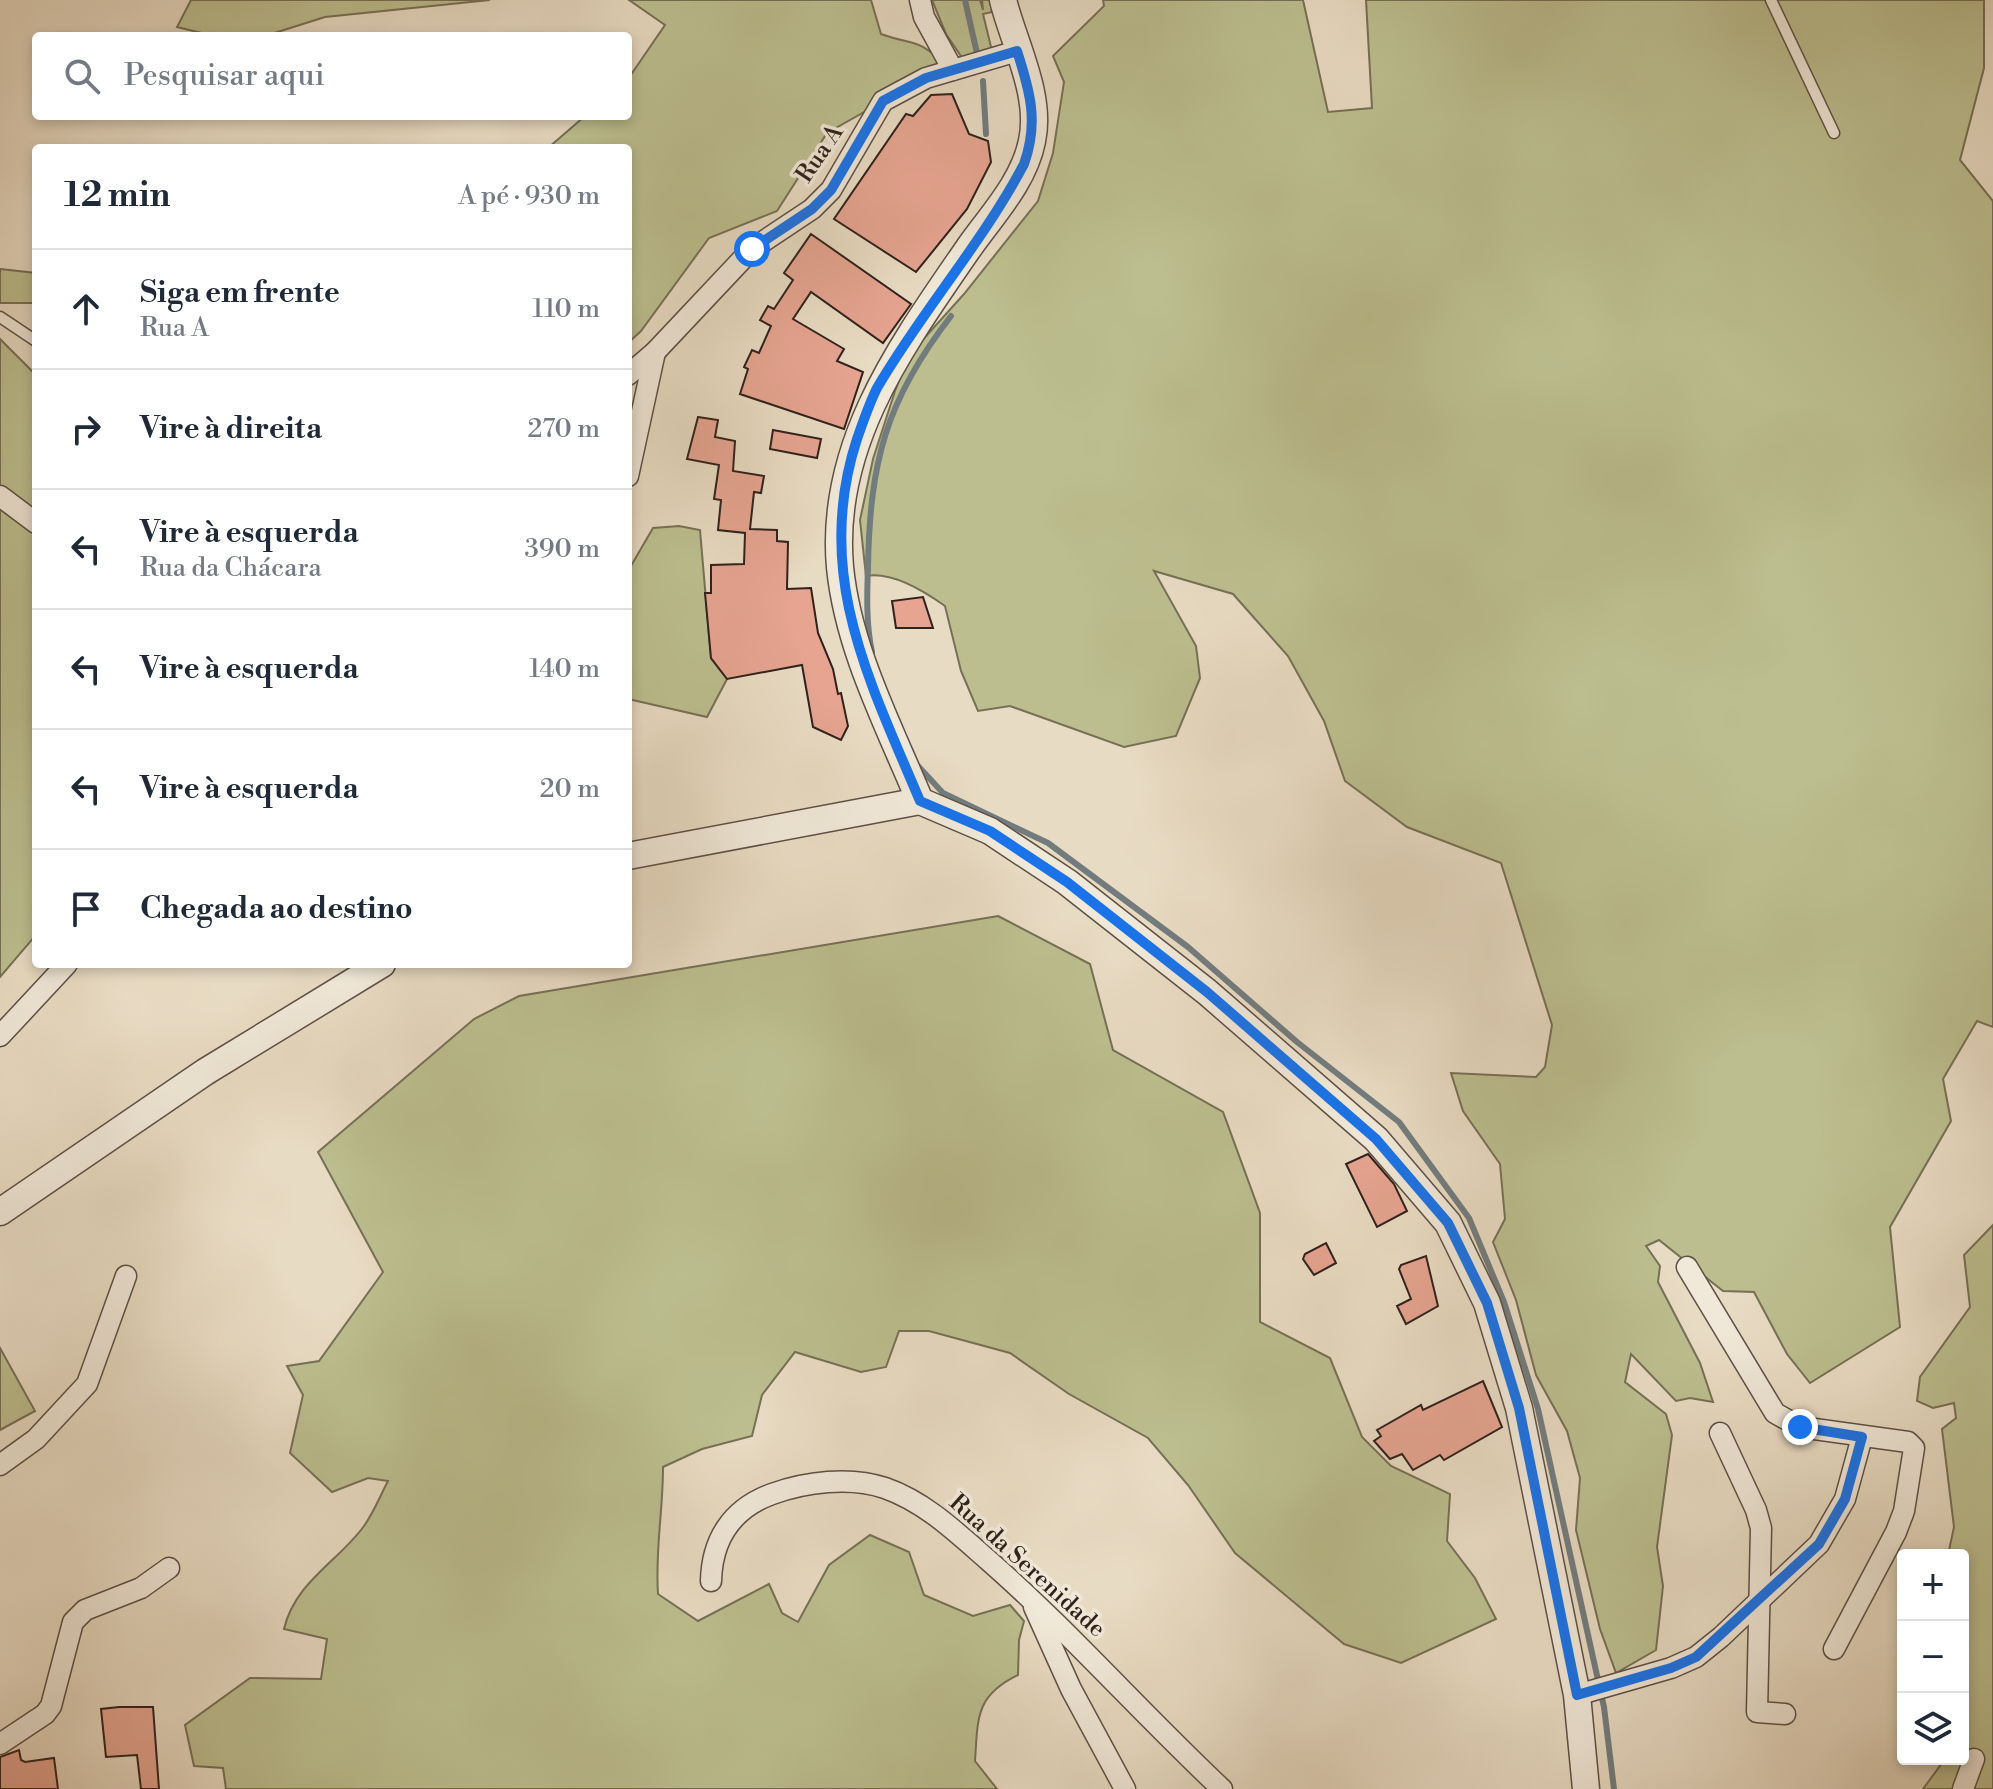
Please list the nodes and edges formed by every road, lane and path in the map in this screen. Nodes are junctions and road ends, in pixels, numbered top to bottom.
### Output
1 (920, 0) edge
2 (1003, 0) edge
3 (1771, 0) edge
4 (1017, 51) junction
5 (953, 70) junction
6 (1834, 133) dead end
7 (0, 317) edge
8 (32, 338) edge
9 (655, 352) junction
10 (632, 372) edge
11 (632, 458) edge
12 (0, 496) edge
13 (32, 520) edge
14 (920, 801) junction
15 (632, 855) edge
16 (63, 968) edge
17 (375, 968) edge
18 (0, 1036) edge
19 (0, 1212) edge
20 (1687, 1267) dead end
21 (126, 1276) dead end
22 (1720, 1433) dead end
23 (1862, 1437) junction
24 (0, 1465) edge
25 (169, 1568) dead end
26 (711, 1581) dead end
27 (1030, 1596) junction
28 (1758, 1599) junction
29 (1834, 1649) dead end
30 (1577, 1695) junction
31 (1785, 1714) dead end
32 (0, 1744) edge
33 (1974, 1759) dead end
34 (1125, 1789) edge
35 (1222, 1789) edge
36 (1586, 1789) edge
37 (1963, 1789) edge

1 - 5 street
2 - 4 street
3 - 6 lane
4 - 5 street, Rua A
4 - 14 street
5 - 9 street, Rua A
7 - 8 lane
9 - 10 street, Rua A
9 - 11 street
12 - 13 street
14 - 15 street
14 - 30 street
16 - 18 street
17 - 19 street
20 - 23 street
21 - 24 street
22 - 28 street
23 - 28 street
23 - 29 street
25 - 32 street
26 - 27 street, Rua da Serenidade
27 - 34 street
27 - 35 street, Rua da Serenidade
28 - 30 street
28 - 31 street
30 - 36 street
33 - 37 street

